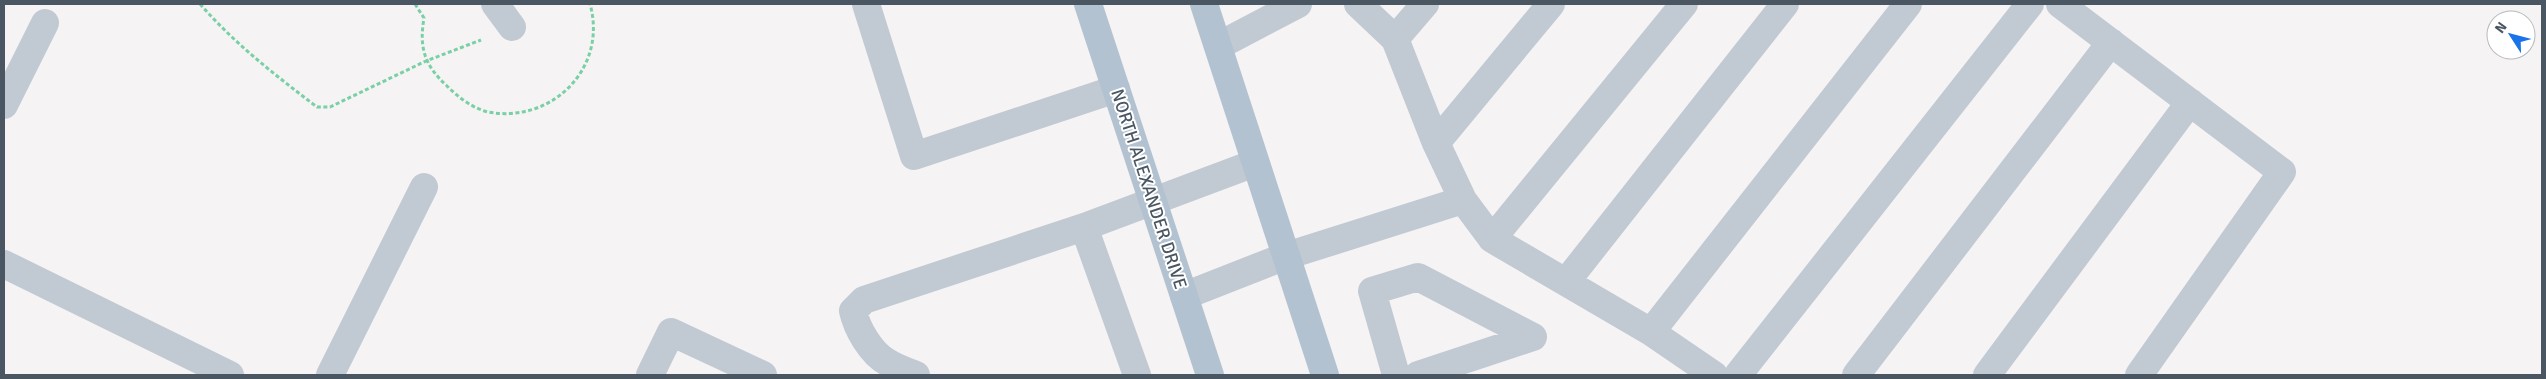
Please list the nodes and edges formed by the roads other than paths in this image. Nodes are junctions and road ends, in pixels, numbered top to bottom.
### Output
1 (495, 4) edge
2 (866, 4) edge
3 (1088, 4) edge
4 (1204, 4) edge
5 (1298, 4) edge
6 (1358, 4) edge
7 (1425, 4) edge
8 (1550, 4) edge
9 (1684, 4) edge
10 (1785, 4) edge
11 (1908, 4) edge
12 (2030, 4) edge
13 (2060, 4) edge
14 (45, 23) dead end
15 (512, 27) road end
16 (1395, 39) junction
17 (2111, 42) junction
18 (1218, 46) junction
19 (1116, 89) junction
20 (2190, 102) junction
21 (4, 105) edge
22 (1436, 143) junction
23 (1255, 163) junction
24 (424, 187) dead end
25 (1463, 200) junction
26 (1153, 202) junction
27 (1084, 227) junction
28 (1492, 239) junction
29 (1286, 256) junction
30 (4, 264) edge
31 (1566, 282) junction
32 (1184, 296) junction
33 (1651, 332) junction
34 (230, 375) edge
35 (330, 375) edge
36 (650, 375) edge
37 (763, 375) edge
38 (916, 375) edge
39 (1137, 375) edge
40 (1210, 375) edge
41 (1325, 375) edge
42 (1396, 375) edge
43 (1418, 375) edge
44 (1714, 375) edge
45 (1738, 375) edge
46 (1856, 375) edge
47 (1987, 375) edge
48 (2139, 375) edge

1 - 15 lane
2 - 19 lane
3 - 19 main road, NORTH ALEXANDER DRIVE
4 - 18 main road
5 - 18 lane
6 - 16 lane
7 - 16 lane
8 - 22 lane
9 - 28 lane
10 - 31 lane
11 - 33 lane
12 - 45 lane
13 - 17 lane
14 - 21 lane
16 - 22 lane
17 - 20 lane
17 - 46 lane
18 - 23 main road
19 - 26 main road, NORTH ALEXANDER DRIVE
20 - 47 lane
20 - 48 lane
22 - 25 lane
23 - 26 lane
23 - 29 main road
24 - 35 lane
25 - 28 lane
25 - 29 lane
26 - 27 lane
26 - 32 main road, NORTH ALEXANDER DRIVE
27 - 38 lane
27 - 39 lane
28 - 31 lane
29 - 32 lane
29 - 41 main road
30 - 34 lane
31 - 33 lane
32 - 40 main road, NORTH ALEXANDER DRIVE
33 - 44 lane
36 - 37 lane
42 - 43 lane

